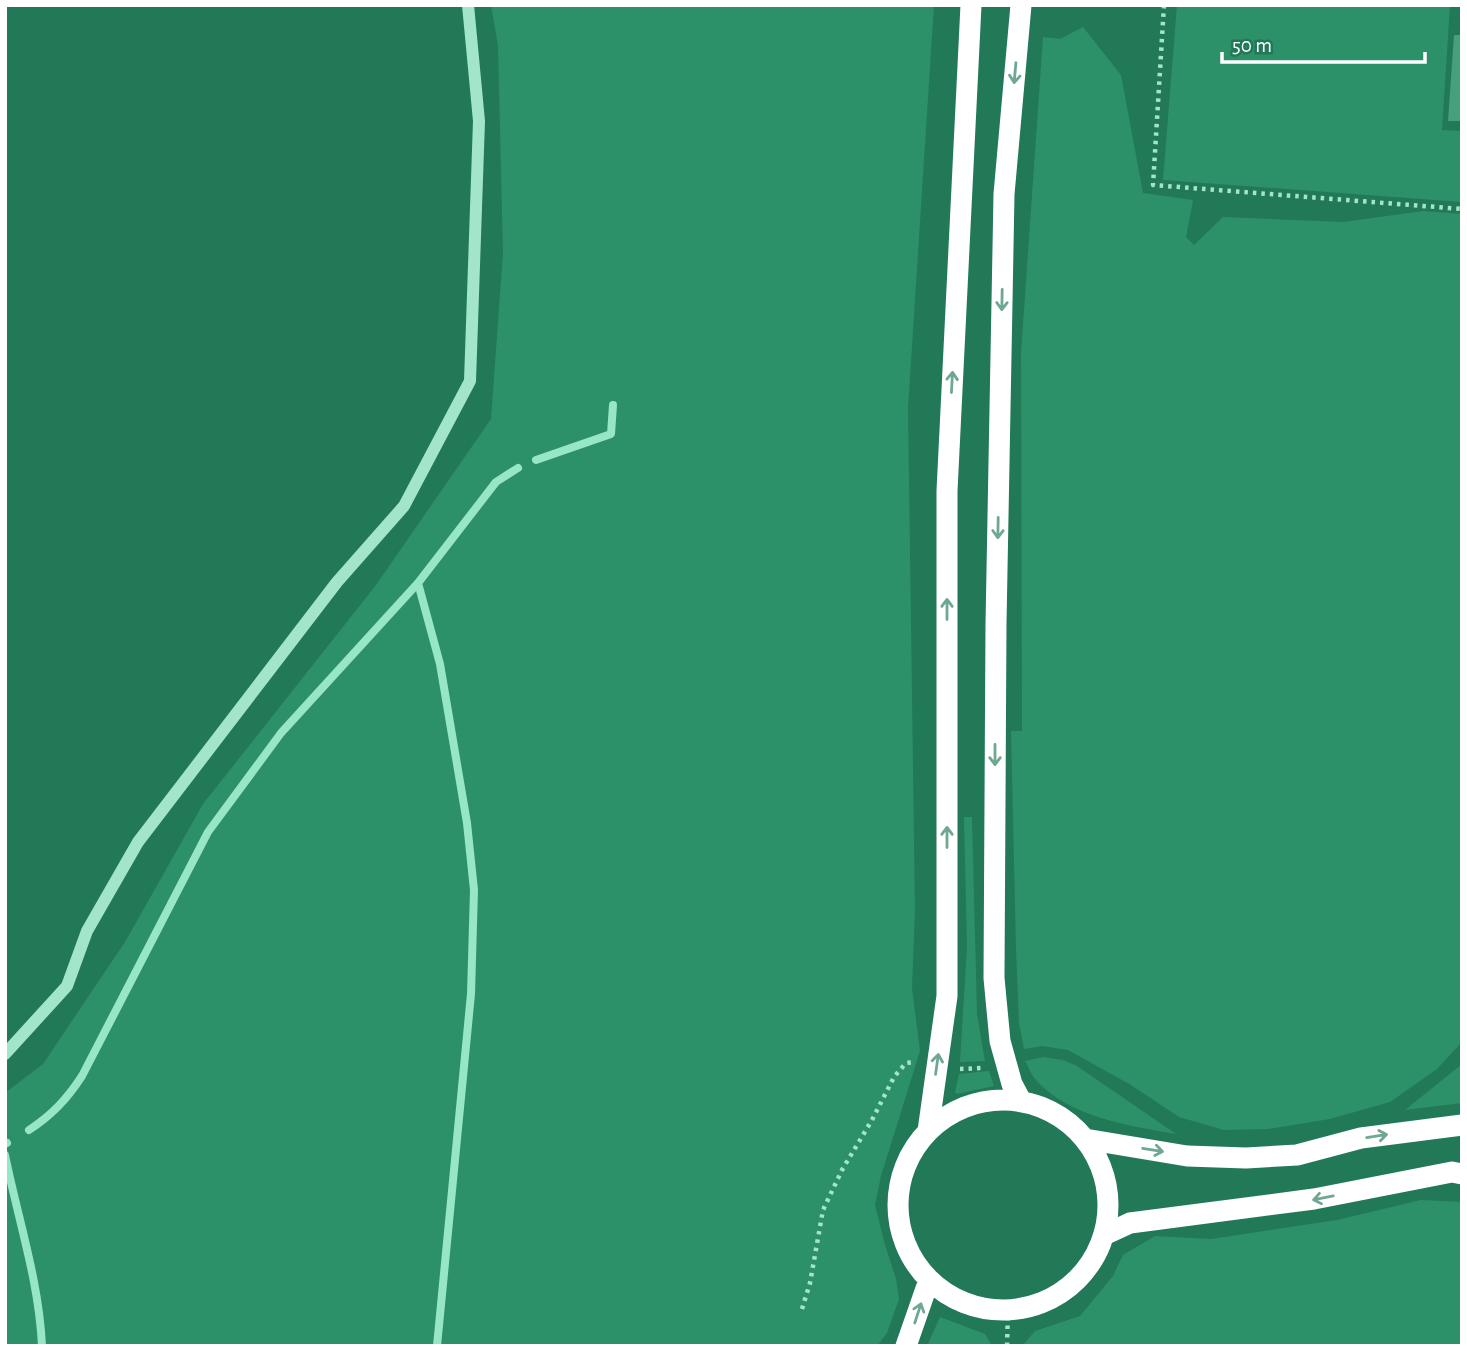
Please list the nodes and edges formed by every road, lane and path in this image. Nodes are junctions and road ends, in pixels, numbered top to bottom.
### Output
1 (468, 5) edge
2 (971, 5) edge
3 (1021, 5) edge
4 (1164, 5) edge
5 (1462, 209) edge
6 (5, 1054) edge
7 (918, 1061) dead end
8 (987, 1068) dead end
9 (960, 1069) dead end
10 (1021, 1101) junction
11 (1462, 1125) edge
12 (928, 1131) junction
13 (1085, 1139) junction
14 (1462, 1174) edge
15 (1104, 1235) junction
16 (929, 1280) junction
17 (802, 1309) dead end
18 (1008, 1310) junction
19 (906, 1346) edge
20 (1007, 1346) edge

1 - 6 lane
12 -> 2 highway
3 -> 10 highway
4 - 5 path
7 - 17 path
8 - 9 path
10 - 12 highway
10 - 13 highway
13 -> 11 highway
12 - 16 highway
13 - 15 highway
14 -> 15 highway
15 - 18 highway
16 - 18 highway
19 -> 16 highway
18 - 20 path

